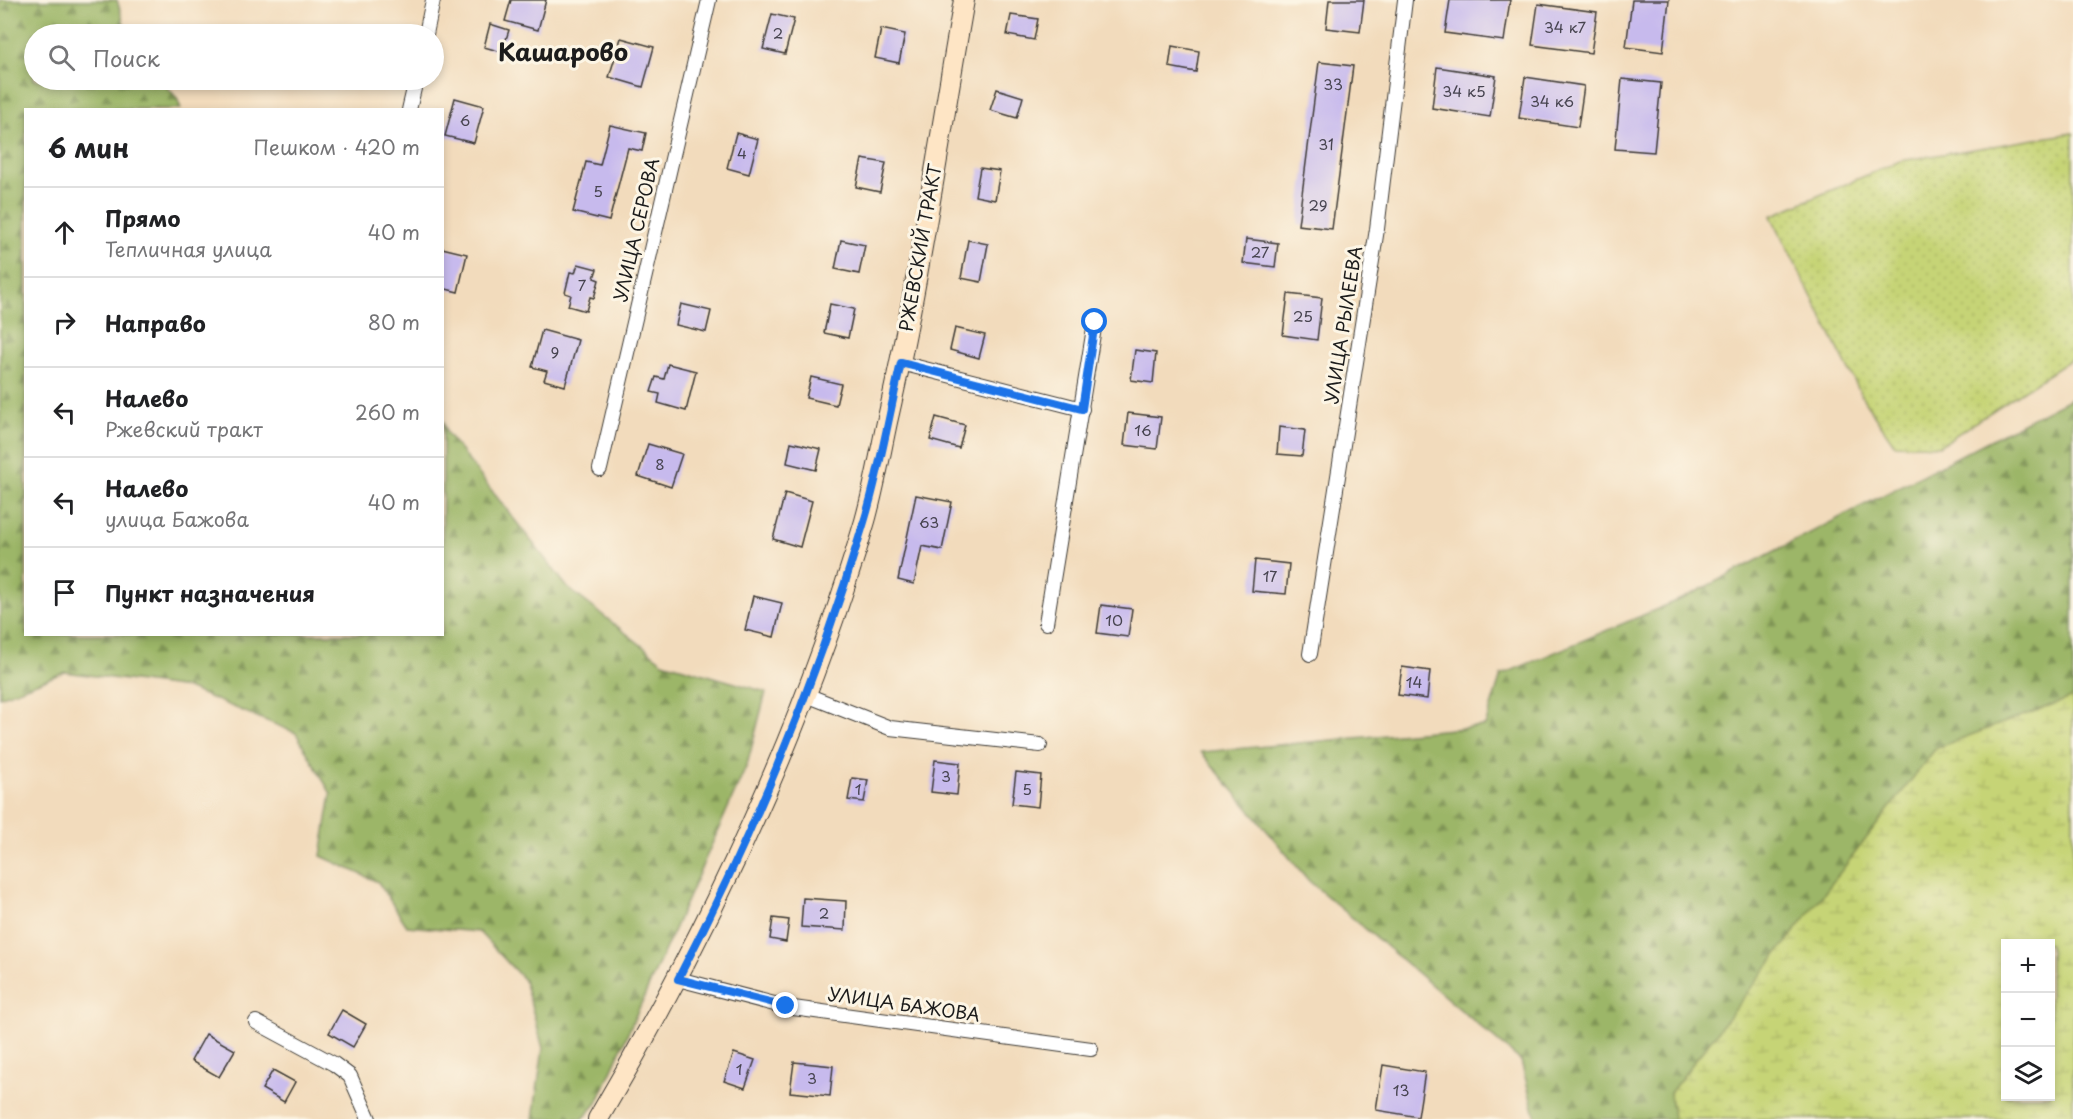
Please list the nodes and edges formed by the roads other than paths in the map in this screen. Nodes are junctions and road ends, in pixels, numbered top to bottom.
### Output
1 (433, 0) edge
2 (709, 0) edge
3 (964, 0) edge
4 (1405, 0) edge
5 (428, 24) edge
6 (414, 90) edge
7 (409, 108) edge
8 (1095, 322) dead end
9 (901, 363) junction
10 (1082, 409) junction
11 (600, 469) dead end
12 (1046, 623) dead end
13 (1310, 654) dead end
14 (804, 694) junction
15 (1040, 744) dead end
16 (678, 979) junction
17 (256, 1022) dead end
18 (1091, 1049) dead end
19 (369, 1119) edge
20 (598, 1119) edge

1 - 5 street
2 - 11 street, УЛИЦА СЕРОВА
3 - 9 main road, РЖЕВСКИЙ ТРАКТ
4 - 13 street, УЛИЦА РЫЛЕЕВА
6 - 7 street
8 - 10 street
9 - 10 street
9 - 14 main road, РЖЕВСКИЙ ТРАКТ
10 - 12 street
14 - 15 street
14 - 16 main road, РЖЕВСКИЙ ТРАКТ
16 - 18 street, УЛИЦА БАЖОВА
16 - 20 main road, РЖЕВСКИЙ ТРАКТ
17 - 19 street

